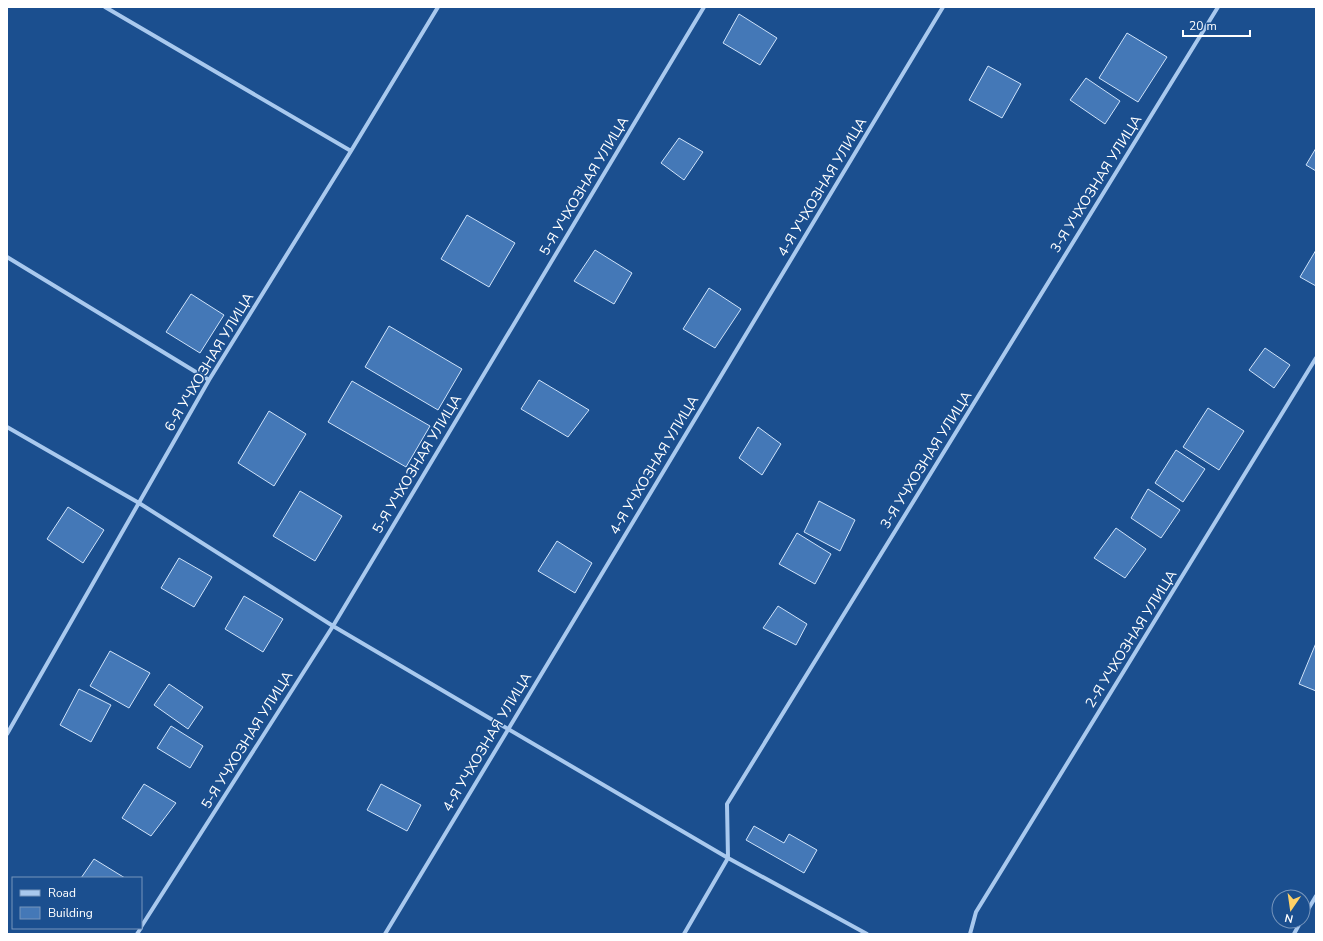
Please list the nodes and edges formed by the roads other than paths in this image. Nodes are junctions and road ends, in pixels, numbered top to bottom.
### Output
1 (105, 7) edge
2 (438, 7) edge
3 (704, 7) edge
4 (943, 7) edge
5 (1218, 7) edge
6 (351, 151) junction
7 (7, 257) edge
8 (1316, 358) edge
9 (210, 380) junction
10 (7, 427) edge
11 (139, 503) junction
12 (333, 626) junction
13 (508, 729) junction
14 (7, 734) edge
15 (728, 858) junction
16 (142, 926) edge
17 (385, 934) edge
18 (684, 934) edge
19 (867, 934) edge
20 (970, 934) edge

1 - 6 street
2 - 6 street, 6-Я УЧХОЗНАЯ УЛИЦА
3 - 12 street, 5-Я УЧХОЗНАЯ УЛИЦА
4 - 13 street, 4-Я УЧХОЗНАЯ УЛИЦА
5 - 15 street, 3-Я УЧХОЗНАЯ УЛИЦА
6 - 9 street, 6-Я УЧХОЗНАЯ УЛИЦА
7 - 9 street
8 - 20 street, 2-Я УЧХОЗНАЯ УЛИЦА
9 - 11 street, 6-Я УЧХОЗНАЯ УЛИЦА
10 - 11 street
11 - 12 street
11 - 14 street, 6-Я УЧХОЗНАЯ УЛИЦА
12 - 13 street
12 - 16 street, 5-Я УЧХОЗНАЯ УЛИЦА
13 - 15 street
13 - 17 street, 4-Я УЧХОЗНАЯ УЛИЦА
15 - 18 street
15 - 19 street

